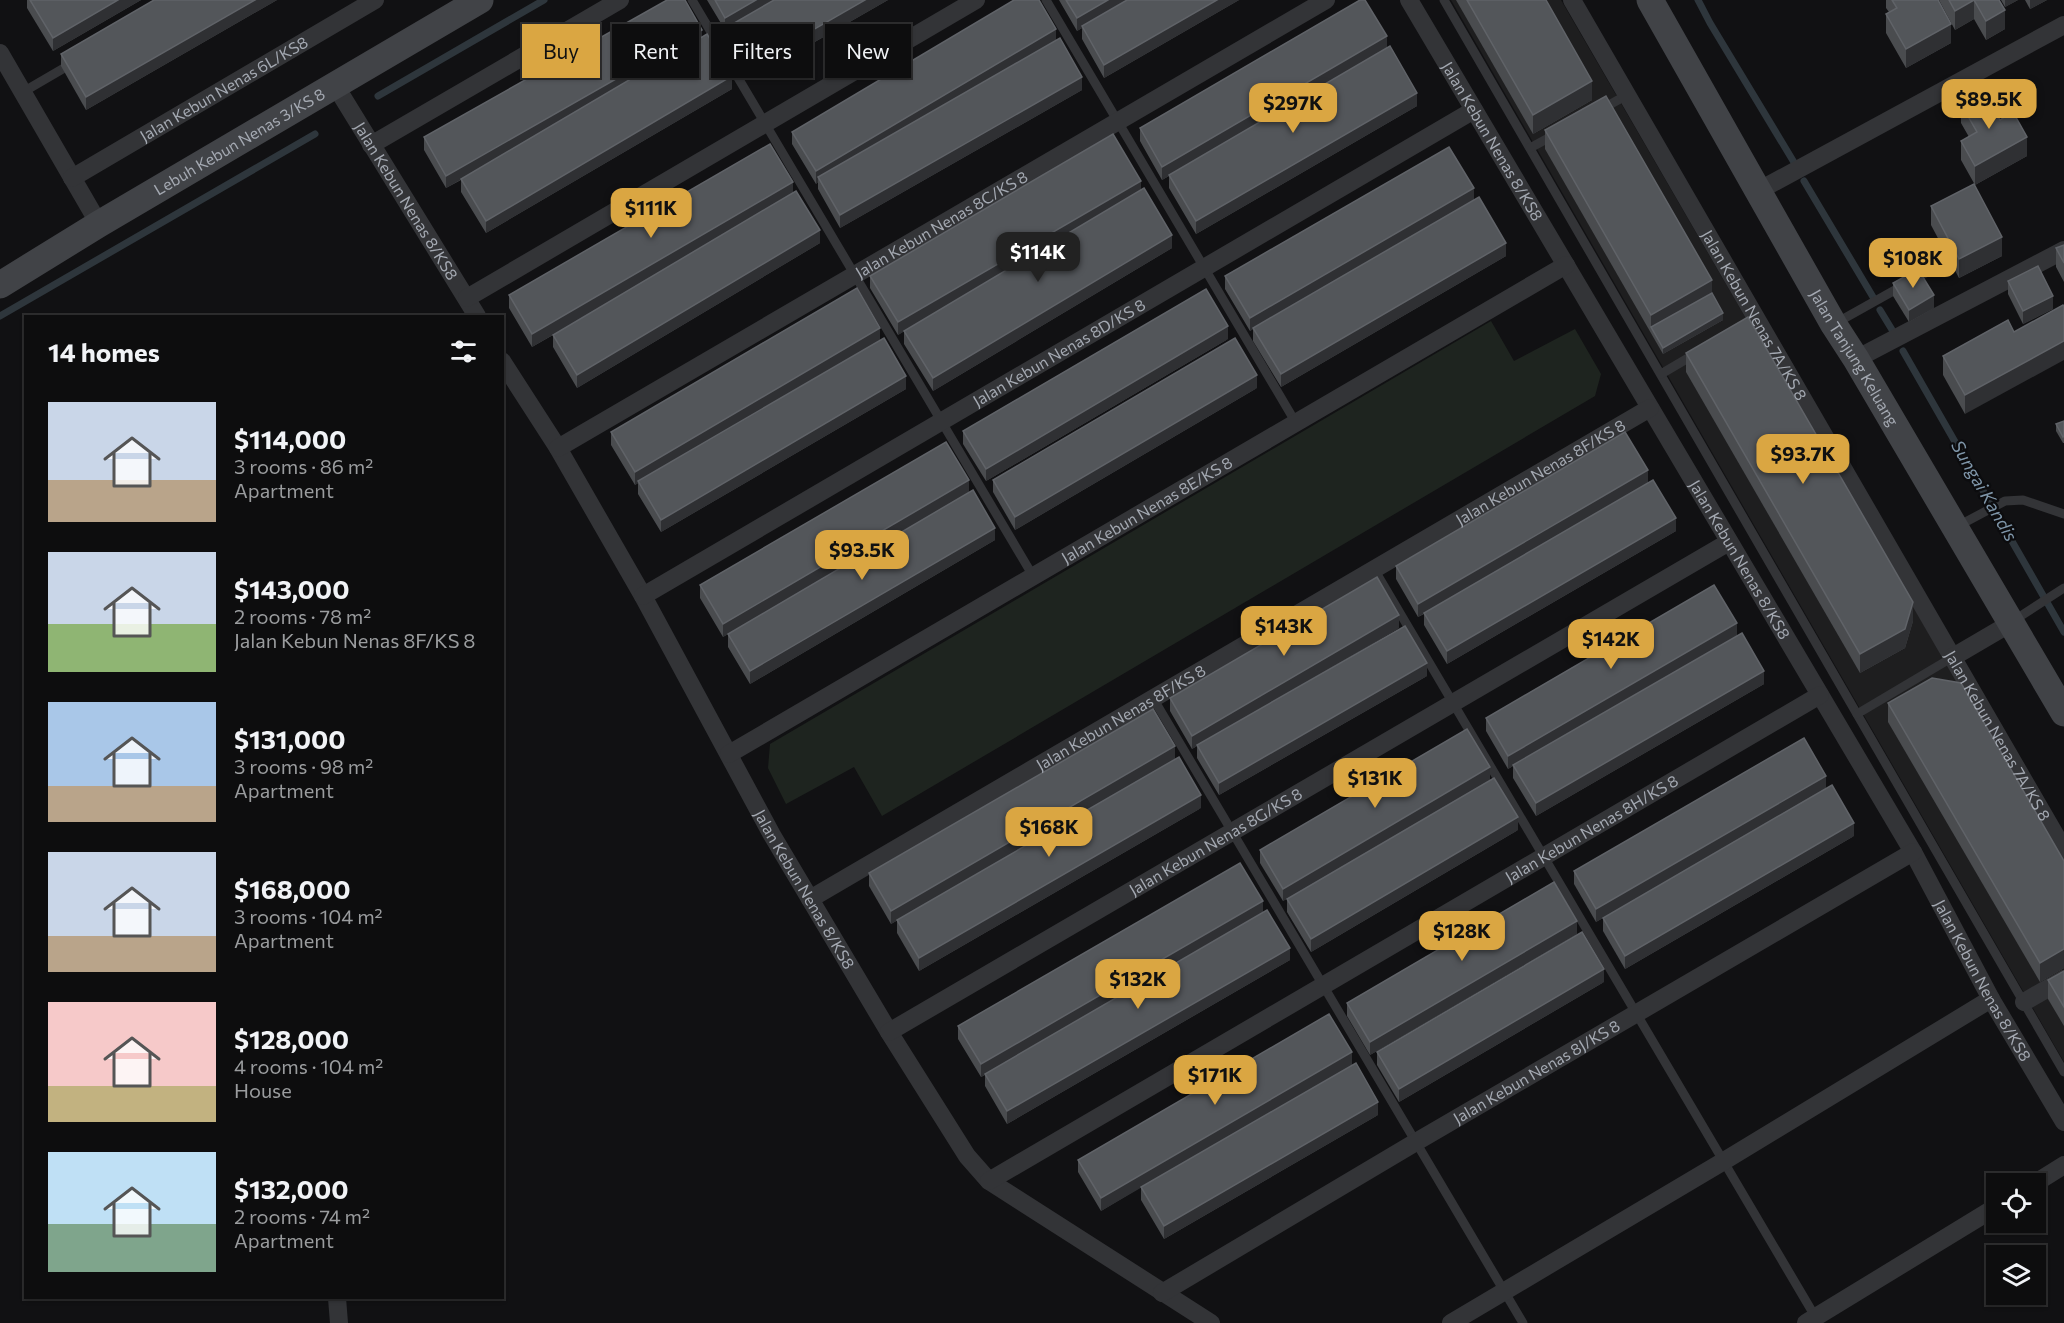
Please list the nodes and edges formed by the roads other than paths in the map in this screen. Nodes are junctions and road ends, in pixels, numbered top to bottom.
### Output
1 (480, 0) edge
2 (620, 0) edge
3 (692, 0) edge
4 (976, 0) edge
5 (1046, 0) edge
6 (1326, 0) edge
7 (1409, 0) edge
8 (1444, 0) edge
9 (1572, 0) edge
10 (1650, 0) edge
11 (365, 3) edge
12 (2064, 25) edge
13 (0, 53) edge
14 (81, 57) edge
15 (335, 85) junction
16 (23, 92) junction
17 (1627, 95) junction
18 (1474, 110) junction
19 (1588, 117) edge
20 (1118, 122) junction
21 (765, 123) junction
22 (1559, 132) edge
23 (371, 145) junction
24 (1530, 148) junction
25 (72, 178) junction
26 (1758, 190) junction
27 (99, 224) junction
28 (2064, 250) edge
29 (1566, 265) junction
30 (1204, 268) junction
31 (1929, 271) dead end
32 (855, 275) junction
33 (0, 285) edge
34 (467, 297) junction
35 (476, 315) edge
36 (1834, 325) junction
37 (1708, 347) edge
38 (1856, 359) junction
39 (504, 364) edge
40 (1661, 374) junction
41 (1650, 408) junction
42 (941, 421) junction
43 (1296, 423) junction
44 (558, 448) junction
45 (2064, 514) edge
46 (1955, 527) junction
47 (1729, 542) junction
48 (1374, 569) junction
49 (1033, 576) junction
50 (2064, 588) edge
51 (643, 596) junction
52 (2011, 622) junction
53 (1953, 657) junction
54 (1820, 695) junction
55 (1153, 698) junction
56 (1453, 703) junction
57 (2063, 710) edge
58 (1857, 714) junction
59 (729, 754) junction
60 (1232, 832) junction
61 (2064, 850) edge
62 (1913, 852) junction
63 (1544, 857) junction
64 (810, 899) junction
65 (2064, 979) edge
66 (1323, 986) junction
67 (1990, 999) junction
68 (2024, 1002) junction
69 (1636, 1013) junction
70 (889, 1032) junction
71 (2064, 1072) edge
72 (2064, 1122) edge
73 (1416, 1142) junction
74 (1724, 1161) junction
75 (2064, 1165) edge
76 (2046, 1176) edge
77 (988, 1181) junction
78 (1986, 1213) edge
79 (1504, 1291) junction
80 (1162, 1293) junction
81 (337, 1299) edge
82 (1814, 1321) edge
83 (339, 1323) edge
84 (1211, 1323) edge
85 (1451, 1323) edge
86 (1523, 1323) edge

1 - 15 main road, Lebuh Kebun Nenas 3/KS 8
2 - 23 street
3 - 21 lane
4 - 21 street
5 - 20 lane
6 - 20 street, Jalan Kebun Nenas 8C/KS 8
7 - 18 street, Jalan Kebun Nenas 8/KS8
8 - 24 lane
9 - 17 street, Jalan Kebun Nenas 7A/KS 8
10 - 26 main road, Jalan Tanjung Keluang
11 - 25 street, Jalan Kebun Nenas 6L/KS8
12 - 26 street
13 - 16 street
14 - 16 lane
15 - 23 street, Jalan Kebun Nenas 8/KS8
15 - 27 main road, Lebuh Kebun Nenas 3/KS 8
16 - 25 street
17 - 19 lane
17 - 53 street, Jalan Kebun Nenas 7A/KS 8
18 - 29 street, Jalan Kebun Nenas 8/KS8
18 - 30 street, Jalan Kebun Nenas 8D/KS 8
20 - 30 lane
20 - 32 street, Jalan Kebun Nenas 8C/KS 8
21 - 32 lane
21 - 34 street
22 - 24 lane
23 - 34 street, Jalan Kebun Nenas 8/KS8
24 - 40 lane
25 - 27 street
26 - 36 main road, Jalan Tanjung Keluang
27 - 33 main road, Lebuh Kebun Nenas 3/KS 8
28 - 38 street
29 - 41 street, Jalan Kebun Nenas 8/KS8
29 - 43 street, Jalan Kebun Nenas 8E/KS 8
30 - 42 street, Jalan Kebun Nenas 8D/KS 8
30 - 43 lane
31 - 36 lane
32 - 42 lane
32 - 44 street, Jalan Kebun Nenas 8C/KS 8
34 - 35 street, Jalan Kebun Nenas 8/KS8
36 - 38 main road, Jalan Tanjung Keluang
37 - 40 lane
38 - 46 main road, Jalan Tanjung Keluang
39 - 44 street, Jalan Kebun Nenas 8/KS8
40 - 58 lane
41 - 47 street, Jalan Kebun Nenas 8/KS8
41 - 48 street, Jalan Kebun Nenas 8F/KS 8
42 - 49 lane
42 - 51 street, Jalan Kebun Nenas 8D/KS 8
43 - 49 street, Jalan Kebun Nenas 8E/KS 8
44 - 51 street, Jalan Kebun Nenas 8/KS8
45 - 46 lane
46 - 52 main road, Jalan Tanjung Keluang
47 - 54 street, Jalan Kebun Nenas 8/KS8
47 - 56 street, Jalan Kebun Nenas 8G/KS 8
48 - 55 street, Jalan Kebun Nenas 8F/KS 8
48 - 56 lane
49 - 59 street, Jalan Kebun Nenas 8E/KS 8
50 - 52 lane
51 - 59 street, Jalan Kebun Nenas 8/KS8
52 - 53 street
52 - 57 main road, Jalan Tanjung Keluang
53 - 58 lane
53 - 61 street, Jalan Kebun Nenas 7A/KS 8
54 - 62 street, Jalan Kebun Nenas 8/KS8
54 - 63 street, Jalan Kebun Nenas 8H/KS 8
55 - 60 lane
55 - 64 street, Jalan Kebun Nenas 8F/KS 8
56 - 60 street, Jalan Kebun Nenas 8G/KS 8
56 - 63 lane
58 - 68 lane
59 - 64 street, Jalan Kebun Nenas 8/KS8
60 - 66 lane
60 - 70 street, Jalan Kebun Nenas 8G/KS 8
62 - 67 street, Jalan Kebun Nenas 8/KS8
62 - 69 street, Jalan Kebun Nenas 8J/KS 8
63 - 66 street, Jalan Kebun Nenas 8H/KS 8
63 - 69 lane
64 - 70 street, Jalan Kebun Nenas 8/KS8
65 - 68 street
66 - 73 lane
66 - 77 street, Jalan Kebun Nenas 8H/KS 8
67 - 72 street, Jalan Kebun Nenas 8/KS8
67 - 74 street
68 - 71 lane
69 - 73 street, Jalan Kebun Nenas 8J/KS 8
69 - 74 lane
70 - 77 street, Jalan Kebun Nenas 8/KS8
73 - 79 lane
73 - 80 street, Jalan Kebun Nenas 8J/KS 8
74 - 79 street
74 - 82 lane
75 - 76 street
77 - 80 street, Jalan Kebun Nenas 8/KS8
78 - 82 street
79 - 85 street
79 - 86 lane
80 - 84 street, Jalan Kebun Nenas 8/KS8
81 - 83 street

